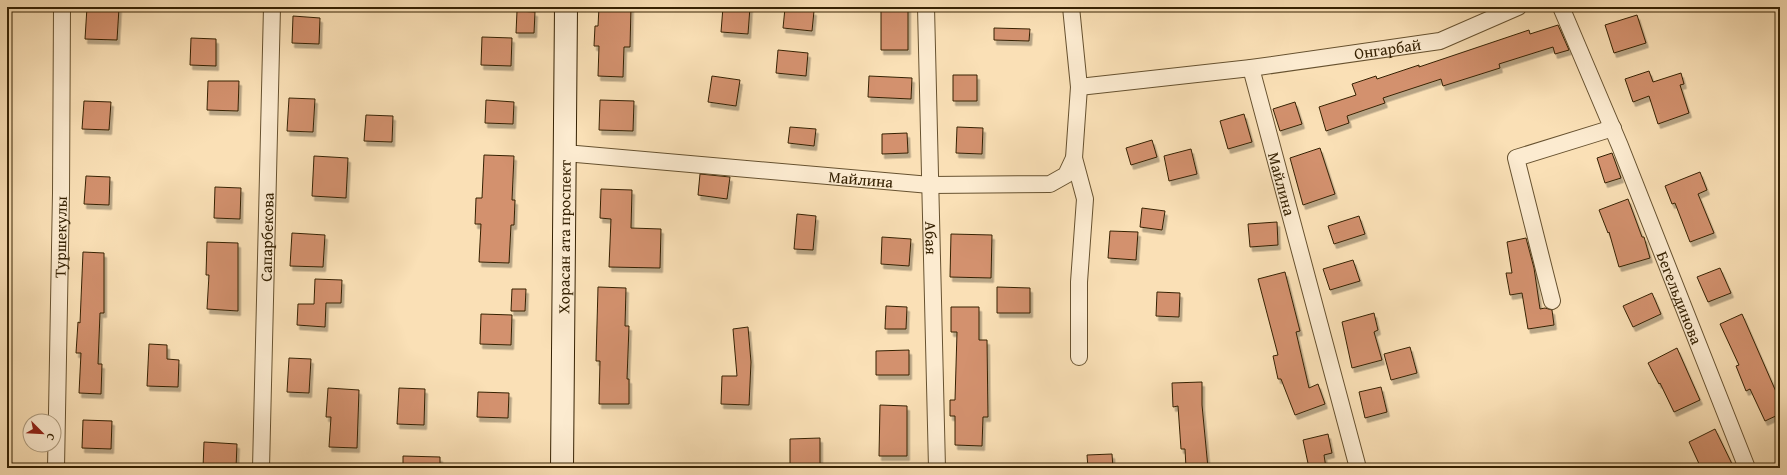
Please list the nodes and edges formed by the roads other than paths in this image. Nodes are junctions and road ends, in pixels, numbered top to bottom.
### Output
1 (62, 7) edge
2 (272, 7) edge
3 (566, 7) edge
4 (926, 7) edge
5 (1071, 7) edge
6 (1518, 7) edge
7 (1561, 7) edge
8 (1251, 68) junction
9 (1079, 87) junction
10 (1613, 128) junction
11 (565, 153) junction
12 (1074, 158) junction
13 (930, 185) junction
14 (1552, 301) dead end
15 (1079, 358) dead end
16 (56, 468) edge
17 (261, 468) edge
18 (562, 468) edge
19 (937, 468) edge
20 (1358, 468) edge
21 (1747, 468) edge

1 - 16 street, Туршекулы
2 - 17 street, Сапарбекова
3 - 11 main road, Хорасан ата проспект
4 - 13 street, Абая
5 - 9 street, Майлина
6 - 8 street, Онгарбай
7 - 10 street, Бегельдинова
8 - 9 street
8 - 20 street, Майлина
9 - 12 street, Майлина
10 - 14 street
10 - 21 street, Бегельдинова
11 - 13 street, Майлина
11 - 18 main road, Хорасан ата проспект
12 - 13 street, Майлина
12 - 15 street
13 - 19 street, Абая

